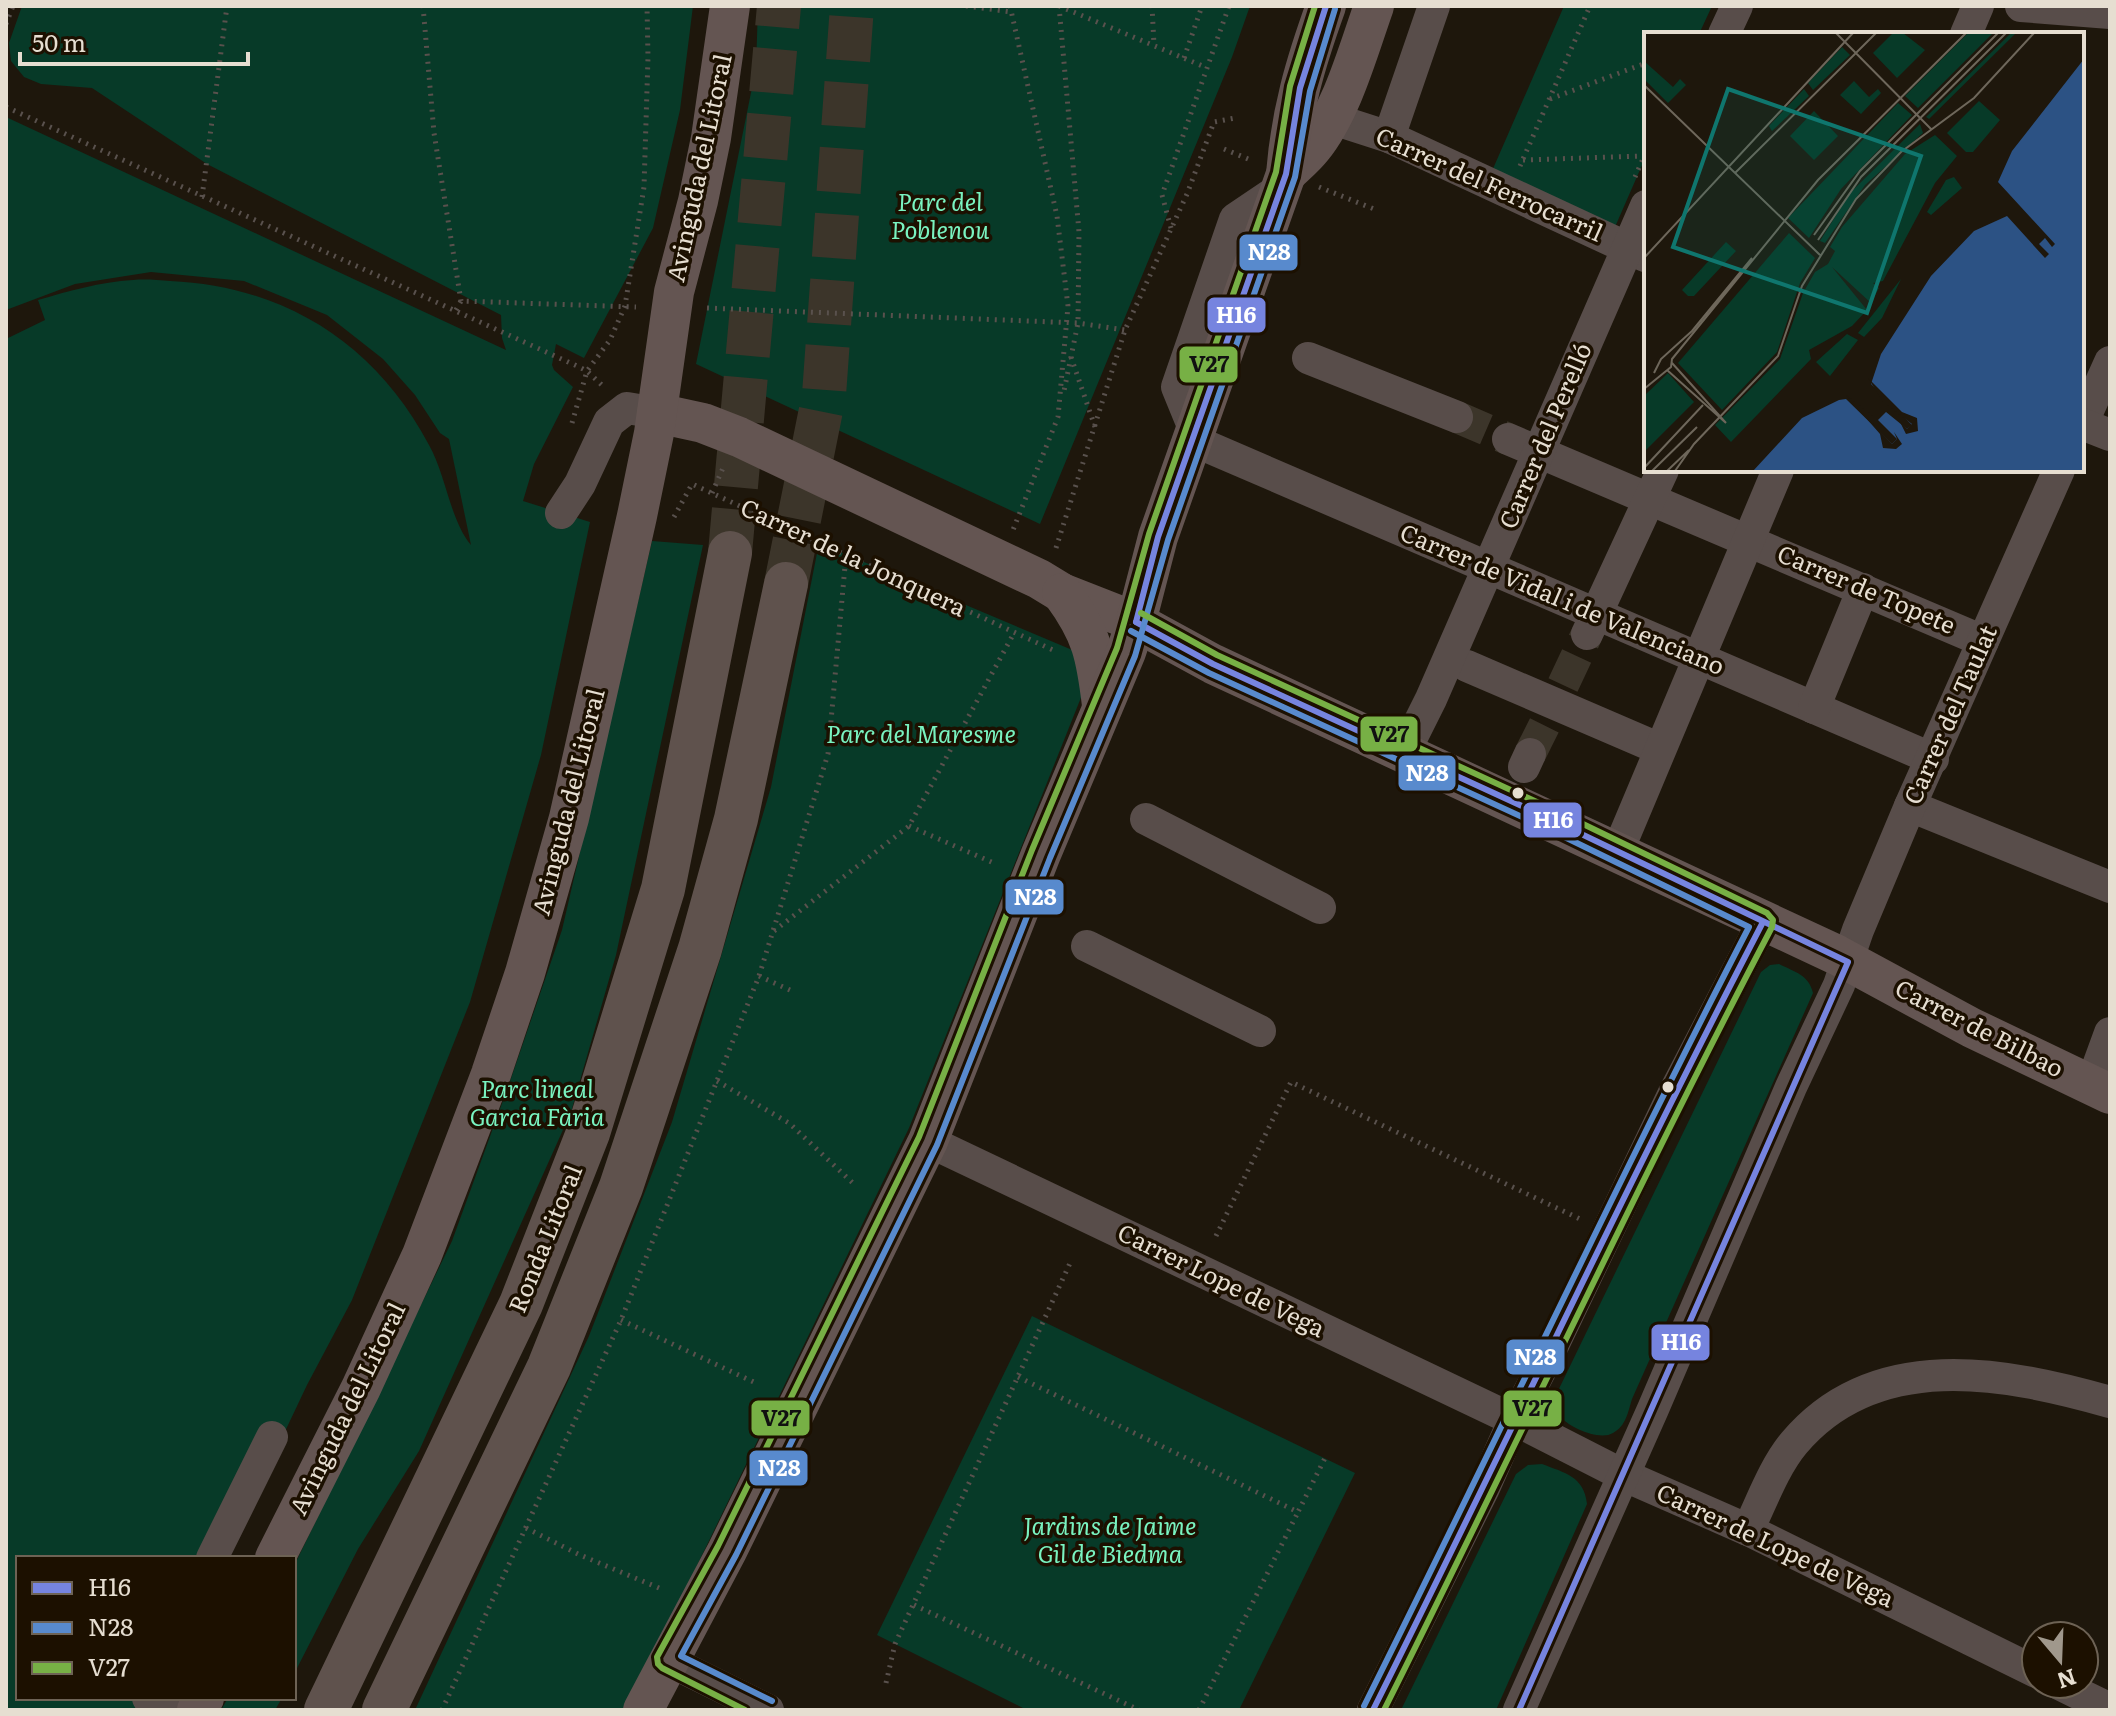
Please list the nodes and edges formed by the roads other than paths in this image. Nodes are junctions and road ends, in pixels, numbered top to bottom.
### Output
1 (730, 6) edge
2 (1326, 6) edge
3 (1374, 6) edge
4 (1434, 6) edge
5 (1737, 6) edge
6 (1978, 6) edge
7 (2021, 6) edge
8 (2110, 13) edge
9 (1725, 32) edge
10 (1967, 32) edge
11 (1330, 118) junction
12 (1389, 137) junction
13 (1286, 178) junction
14 (1644, 216) edge
15 (1637, 252) edge
16 (1308, 358) dead end
17 (2110, 362) edge
18 (657, 413) junction
19 (1457, 417) tunnel mouth
20 (2084, 420) edge
21 (2084, 425) edge
22 (2110, 435) edge
23 (1193, 436) junction
24 (1508, 439) tunnel mouth
25 (1539, 452) junction
26 (1777, 472) edge
27 (2058, 472) edge
28 (1656, 484) edge
29 (561, 513) dead end
30 (1748, 540) junction
31 (730, 553) tunnel mouth
32 (1489, 567) junction
33 (1052, 573) junction
34 (786, 584) tunnel mouth
35 (1863, 589) junction
36 (1136, 622) junction
37 (1592, 624) junction
38 (1983, 641) junction
39 (1697, 659) junction
40 (1467, 666) dead end
41 (1814, 708) junction
42 (1103, 709) junction
43 (1660, 749) junction
44 (1404, 753) junction
45 (1933, 759) junction
46 (1910, 806) junction
47 (1146, 819) dead end
48 (1617, 853) junction
49 (2110, 887) edge
50 (1320, 908) dead end
51 (1763, 922) junction
52 (1087, 946) dead end
53 (1848, 962) junction
54 (1260, 1031) dead end
55 (2110, 1033) edge
56 (2101, 1090) edge
57 (928, 1141) junction
58 (2110, 1402) edge
59 (1514, 1420) junction
60 (272, 1437) dead end
61 (1623, 1475) junction
62 (1748, 1530) junction
63 (213, 1556) edge
64 (276, 1556) edge
65 (667, 1660) junction
66 (2020, 1664) edge
67 (152, 1700) edge
68 (2092, 1700) edge
69 (2110, 1709) edge
70 (169, 1710) edge
71 (326, 1710) edge
72 (384, 1710) edge
73 (643, 1710) edge
74 (768, 1710) edge
75 (1373, 1710) edge
76 (1519, 1710) edge

1 - 18 main road, Avinguda del Litoral
2 - 13 main road
3 - 11 main road
4 - 12 street
5 - 9 street
6 - 10 street
7 - 8 street
11 - 12 street, Carrer del Ferrocarril
11 - 13 main road
12 - 15 street, Carrer del Ferrocarril
13 - 23 main road
14 - 15 street, Carrer del Perelló
15 - 25 street, Carrer del Perelló
16 - 19 street
17 - 20 street
18 - 29 street
18 - 33 main road
18 - 64 main road, Avinguda del Litoral
21 - 22 street
23 - 32 street, Carrer de Vidal i de Valenciano
23 - 36 main road
24 - 25 street
25 - 28 street
25 - 32 street, Carrer del Perelló
26 - 30 street
27 - 38 street, Carrer del Taulat
28 - 30 street, Carrer de Topete
28 - 37 street
30 - 35 street, Carrer de Topete
30 - 39 street
31 - 71 highway, Ronda Litoral
32 - 37 street, Carrer de Vidal i de Valenciano
32 - 44 street, Carrer del Perelló
33 - 36 main road
33 - 42 main road
34 - 72 highway, Ronda Litoral
35 - 38 street, Carrer de Topete
35 - 41 street
36 - 42 main road
36 - 44 main road
37 - 39 street, Carrer de Vidal i de Valenciano
38 - 45 street, Carrer del Taulat
39 - 41 street, Carrer de Vidal i de Valenciano
39 - 43 street
40 - 43 street
41 - 45 street, Carrer de Vidal i de Valenciano
42 - 57 main road
43 - 48 street
44 - 48 main road
45 - 46 street, Carrer del Taulat
46 - 49 street
46 - 53 street, Carrer del Taulat
47 - 50 street
48 - 51 main road
51 - 53 main road
51 - 59 street
52 - 54 street
53 - 56 main road, Carrer de Bilbao
53 - 61 street, Carrer del Taulat
55 - 56 street
57 - 59 street, Carrer Lope de Vega
57 - 65 main road
58 - 62 street
59 - 61 street, Carrer de Lope de Vega
59 - 75 street
60 - 63 street
61 - 62 street, Carrer de Lope de Vega
61 - 76 street, Carrer del Taulat
62 - 66 street, Carrer de Lope de Vega
65 - 73 main road
65 - 74 street
67 - 70 street
68 - 69 street

